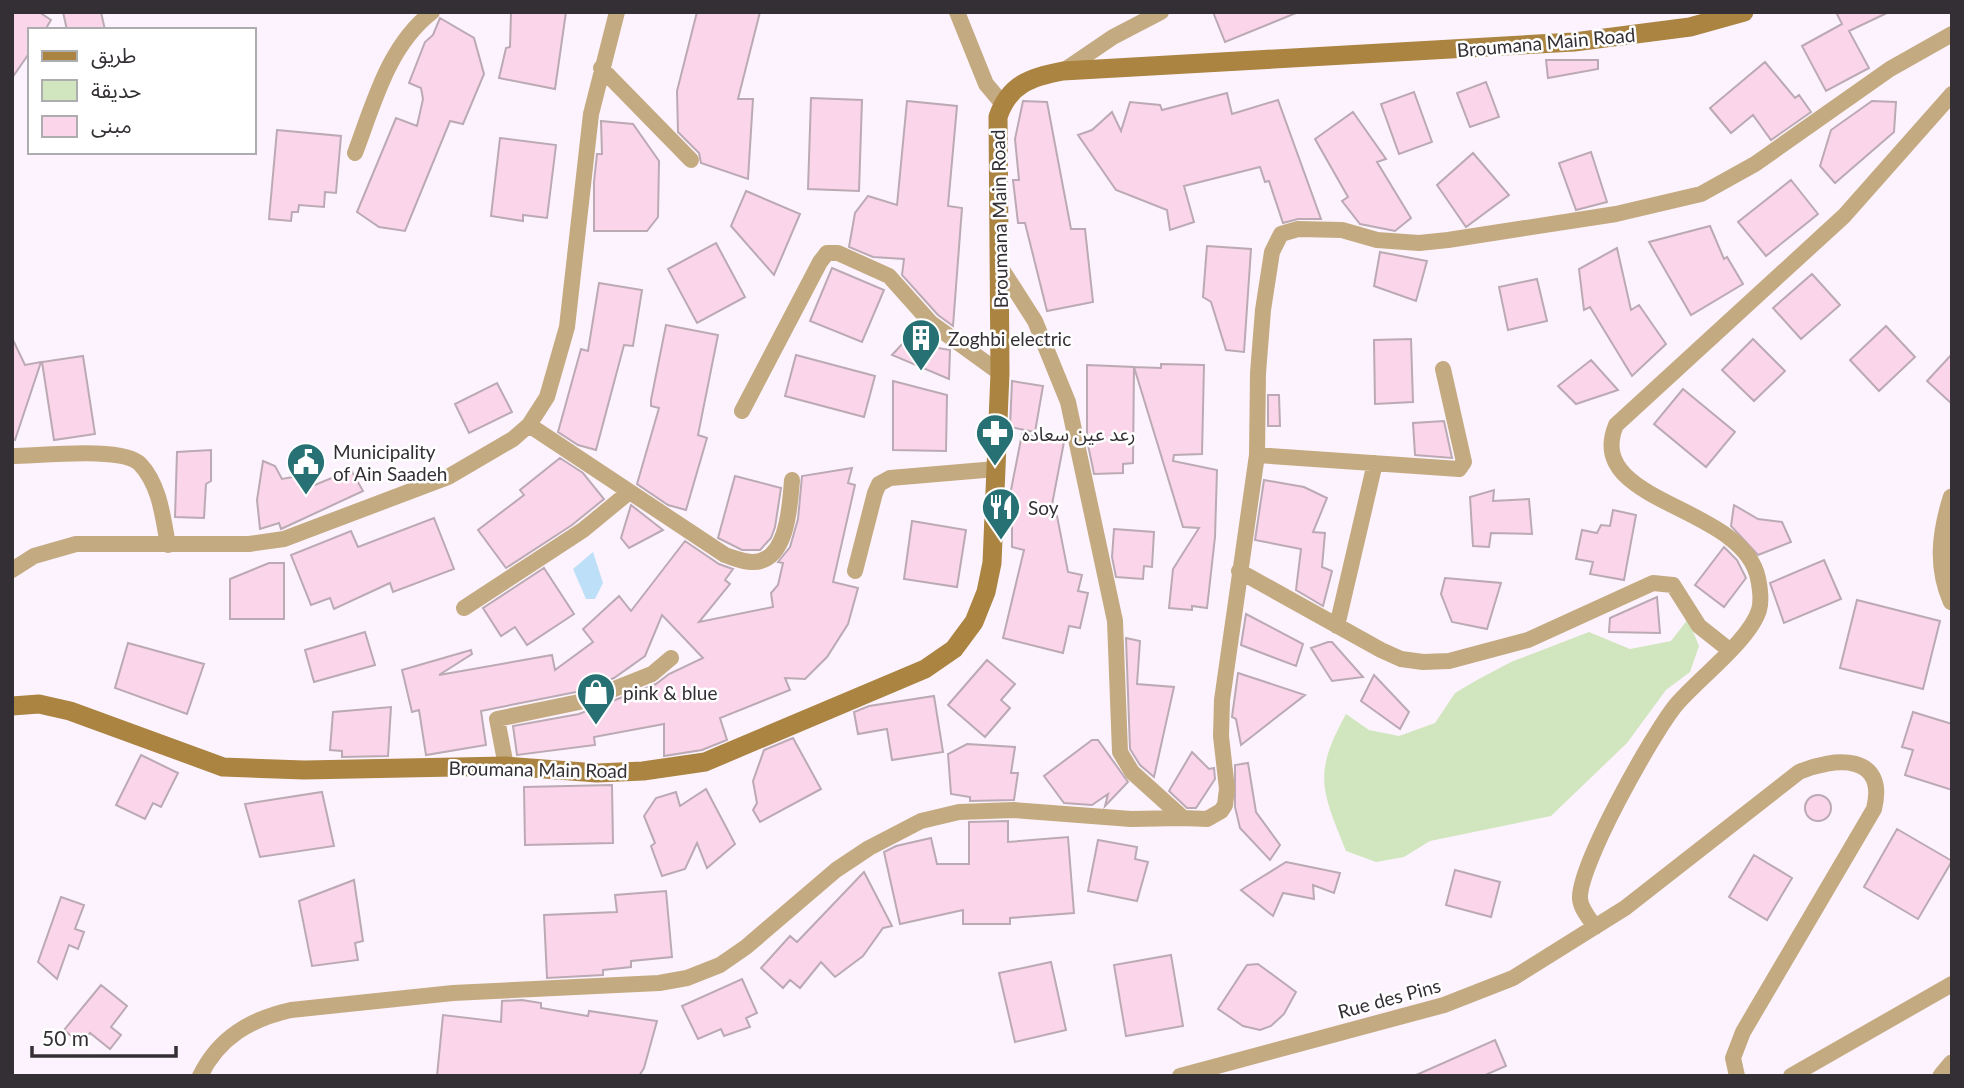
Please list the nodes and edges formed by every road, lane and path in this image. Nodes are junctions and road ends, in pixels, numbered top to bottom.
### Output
1 (432, 12) edge
2 (617, 12) edge
3 (957, 12) edge
4 (1161, 12) edge
5 (1744, 12) edge
6 (1952, 34) edge
7 (601, 68) junction
8 (1063, 71) junction
9 (1952, 94) edge
10 (1002, 103) junction
11 (355, 153) dead end
12 (691, 160) dead end
13 (1001, 268) junction
14 (1443, 369) dead end
15 (1000, 373) junction
16 (742, 411) dead end
17 (529, 425) junction
18 (1257, 455) junction
19 (12, 456) edge
20 (1375, 463) junction
21 (996, 469) junction
22 (792, 480) dead end
23 (628, 493) junction
24 (1952, 498) edge
25 (168, 545) junction
26 (12, 570) edge
27 (855, 570) dead end
28 (1240, 571) junction
29 (1952, 600) edge
30 (464, 608) dead end
31 (1337, 626) junction
32 (1728, 649) junction
33 (671, 658) dead end
34 (12, 706) edge
35 (506, 766) junction
36 (1183, 818) junction
37 (1595, 927) junction
38 (1952, 984) edge
39 (1952, 1064) edge
40 (200, 1076) edge
41 (1180, 1076) edge
42 (1737, 1076) edge
43 (1791, 1076) edge
44 (1942, 1076) edge

1 - 11 street
2 - 7 street
3 - 10 street
4 - 8 street
5 - 8 main road, Broumana Main Road
6 - 18 street
7 - 12 street
7 - 17 street
8 - 10 main road, Broumana Main Road
9 - 32 street
10 - 13 main road, Broumana Main Road
13 - 15 main road, Broumana Main Road
13 - 36 street
14 - 20 street
15 - 16 street
15 - 21 main road, Broumana Main Road
17 - 23 street
17 - 25 street
18 - 20 street
18 - 28 street
19 - 25 street
20 - 31 street
21 - 27 street
21 - 35 main road, Broumana Main Road
22 - 23 street
23 - 30 street
24 - 29 street
25 - 26 street
28 - 31 street
28 - 36 street
31 - 32 street
32 - 37 street
33 - 35 street
34 - 35 main road, Broumana Main Road
36 - 40 street
37 - 41 street, Rue des Pins
37 - 42 street, Rue des Pins
38 - 43 street
39 - 44 street

